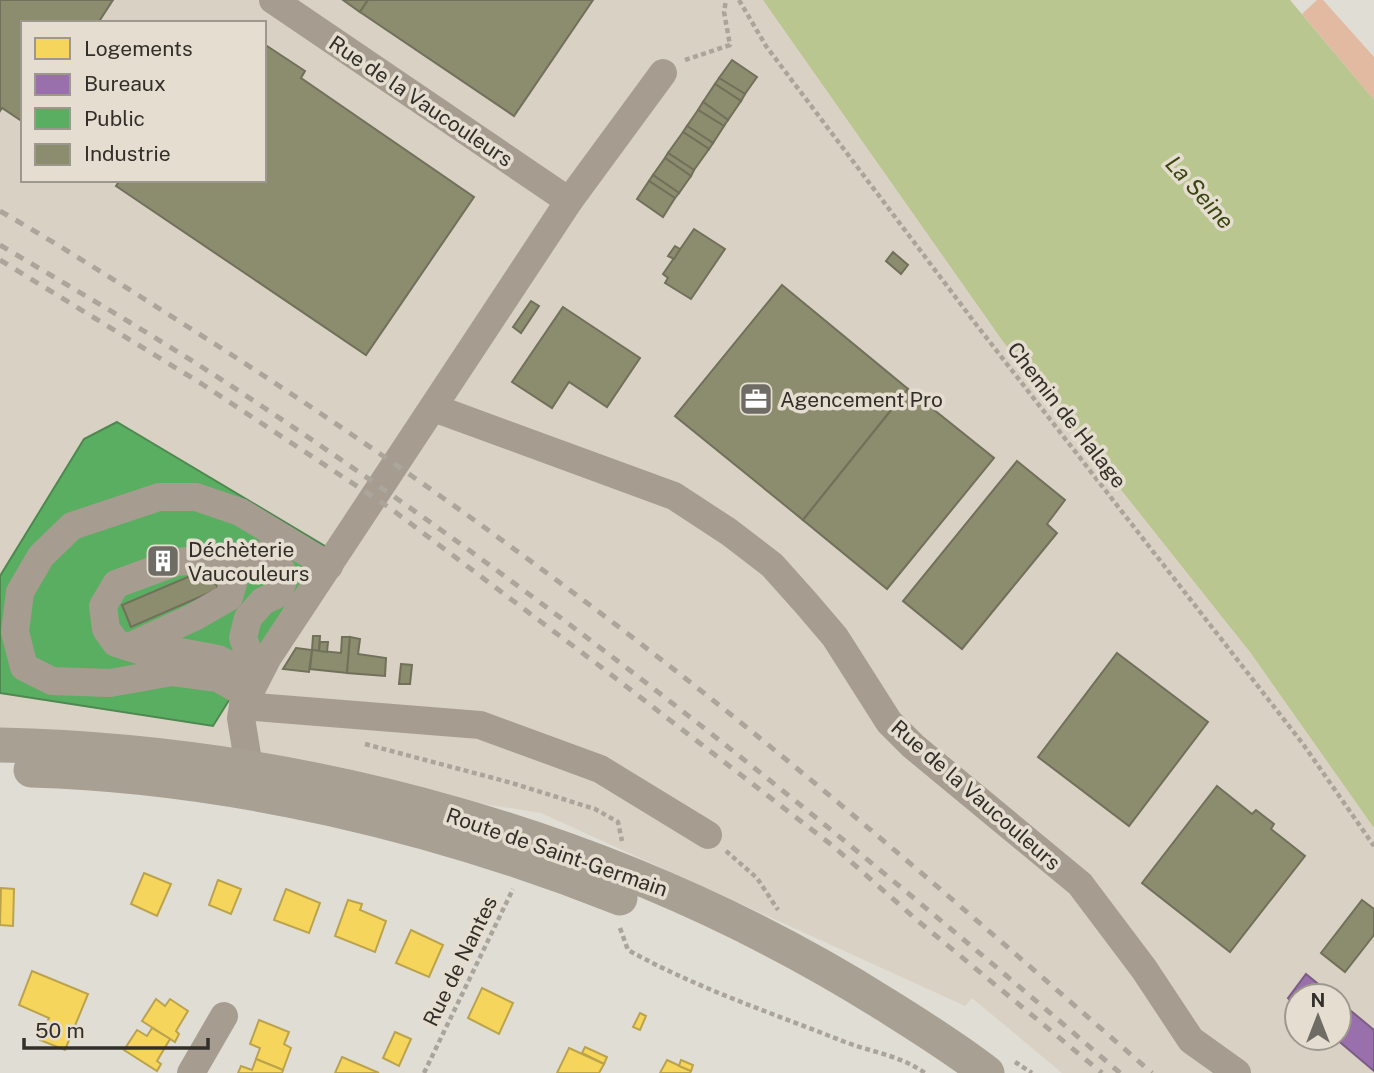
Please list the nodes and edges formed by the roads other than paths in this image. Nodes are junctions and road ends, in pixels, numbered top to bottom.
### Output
1 (273, 0) edge
2 (663, 73) road end
3 (569, 201) junction
4 (434, 408) junction
5 (232, 556) junction
6 (329, 566) junction
7 (129, 647) junction
8 (251, 692) junction
9 (0, 745) edge
10 (0, 769) edge
11 (231, 778) junction
12 (708, 835) dead end
13 (223, 1016) dead end
14 (191, 1073) edge
15 (961, 1073) edge
16 (987, 1073) edge
17 (1237, 1073) edge

1 - 3 street, Rue de la Vaucouleurs
2 - 3 street
3 - 4 street
4 - 6 street
4 - 17 street, Rue de la Vaucouleurs
5 - 7 street
5 - 7 street
5 - 8 street
6 - 8 street
6 - 8 street
7 - 8 street
8 - 11 street
8 - 12 street
9 - 11 main road, Route de Saint-Germain
10 - 11 main road
11 - 15 main road
11 - 16 main road, Route de Saint-Germain
13 - 14 street

